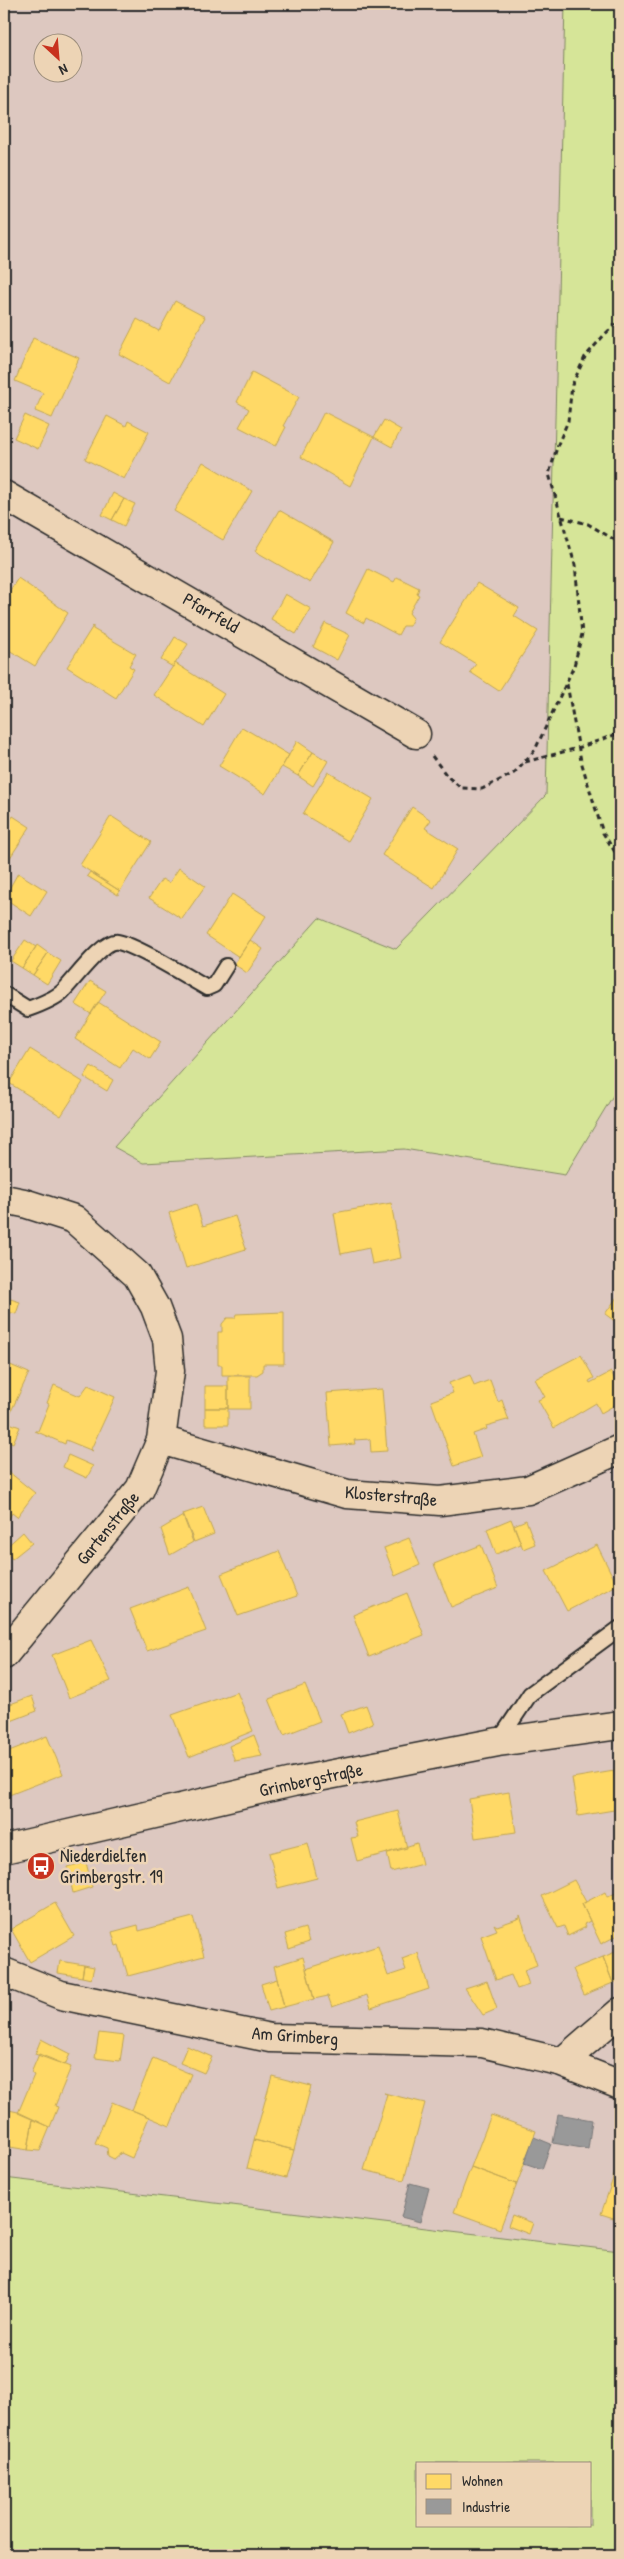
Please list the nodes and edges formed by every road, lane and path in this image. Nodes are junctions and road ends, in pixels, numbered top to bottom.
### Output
1 (620, 320) edge
2 (4, 495) edge
3 (561, 517) junction
4 (620, 543) edge
5 (566, 684) junction
6 (620, 733) edge
7 (416, 734) joint
8 (578, 748) junction
9 (524, 763) junction
10 (620, 860) edge
11 (226, 966) dead end
12 (4, 994) edge
13 (4, 1199) edge
14 (160, 1440) junction
15 (620, 1449) edge
16 (620, 1628) edge
17 (4, 1655) edge
18 (620, 1724) edge
19 (498, 1742) junction
20 (4, 1849) edge
21 (4, 1972) edge
22 (620, 2012) edge
23 (562, 2062) junction
24 (620, 2085) edge

1 - 3 path
2 - 7 street, Pfarrfeld
3 - 4 path
3 - 5 path
5 - 8 path
5 - 9 path
6 - 8 path
7 - 9 path
8 - 9 path
8 - 10 path
11 - 12 lane
13 - 14 street, Gartenstraße
14 - 15 street, Klosterstraße
14 - 17 street, Gartenstraße
16 - 19 lane
18 - 19 street, Grimbergstraße
19 - 20 street, Grimbergstraße
21 - 23 street, Am Grimberg
22 - 23 street
23 - 24 street, Am Grimberg

